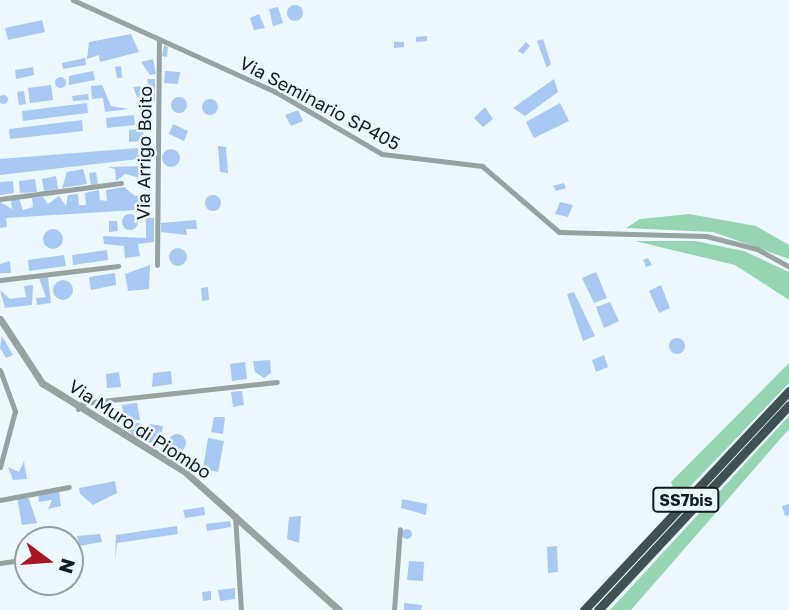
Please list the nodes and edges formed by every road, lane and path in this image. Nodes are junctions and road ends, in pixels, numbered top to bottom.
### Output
1 (73, 0) edge
2 (159, 40) junction
3 (121, 183) dead end
4 (0, 199) edge
5 (157, 265) dead end
6 (118, 266) dead end
7 (789, 267) edge
8 (0, 280) edge
9 (0, 318) edge
10 (0, 370) edge
11 (277, 382) dead end
12 (789, 391) edge
13 (789, 405) edge
14 (78, 409) junction
15 (0, 467) edge
16 (69, 487) dead end
17 (0, 500) edge
18 (234, 512) junction
19 (400, 529) dead end
20 (241, 610) edge
21 (339, 610) edge
22 (394, 610) edge
23 (584, 610) edge
24 (598, 610) edge

1 - 2 street, Via Seminario SP405
2 - 5 street, Via Arrigo Boito
2 - 7 street, Via Seminario SP405
3 - 4 street
6 - 8 street
9 - 14 street, Via Muro di Piombo
10 - 15 street
11 - 14 street
12 - 23 highway, SS7bis
13 - 24 highway, SS7bis
14 - 18 street, Via Muro di Piombo
16 - 17 street
18 - 20 street
18 - 21 street, Via Muro di Piombo
19 - 22 street

